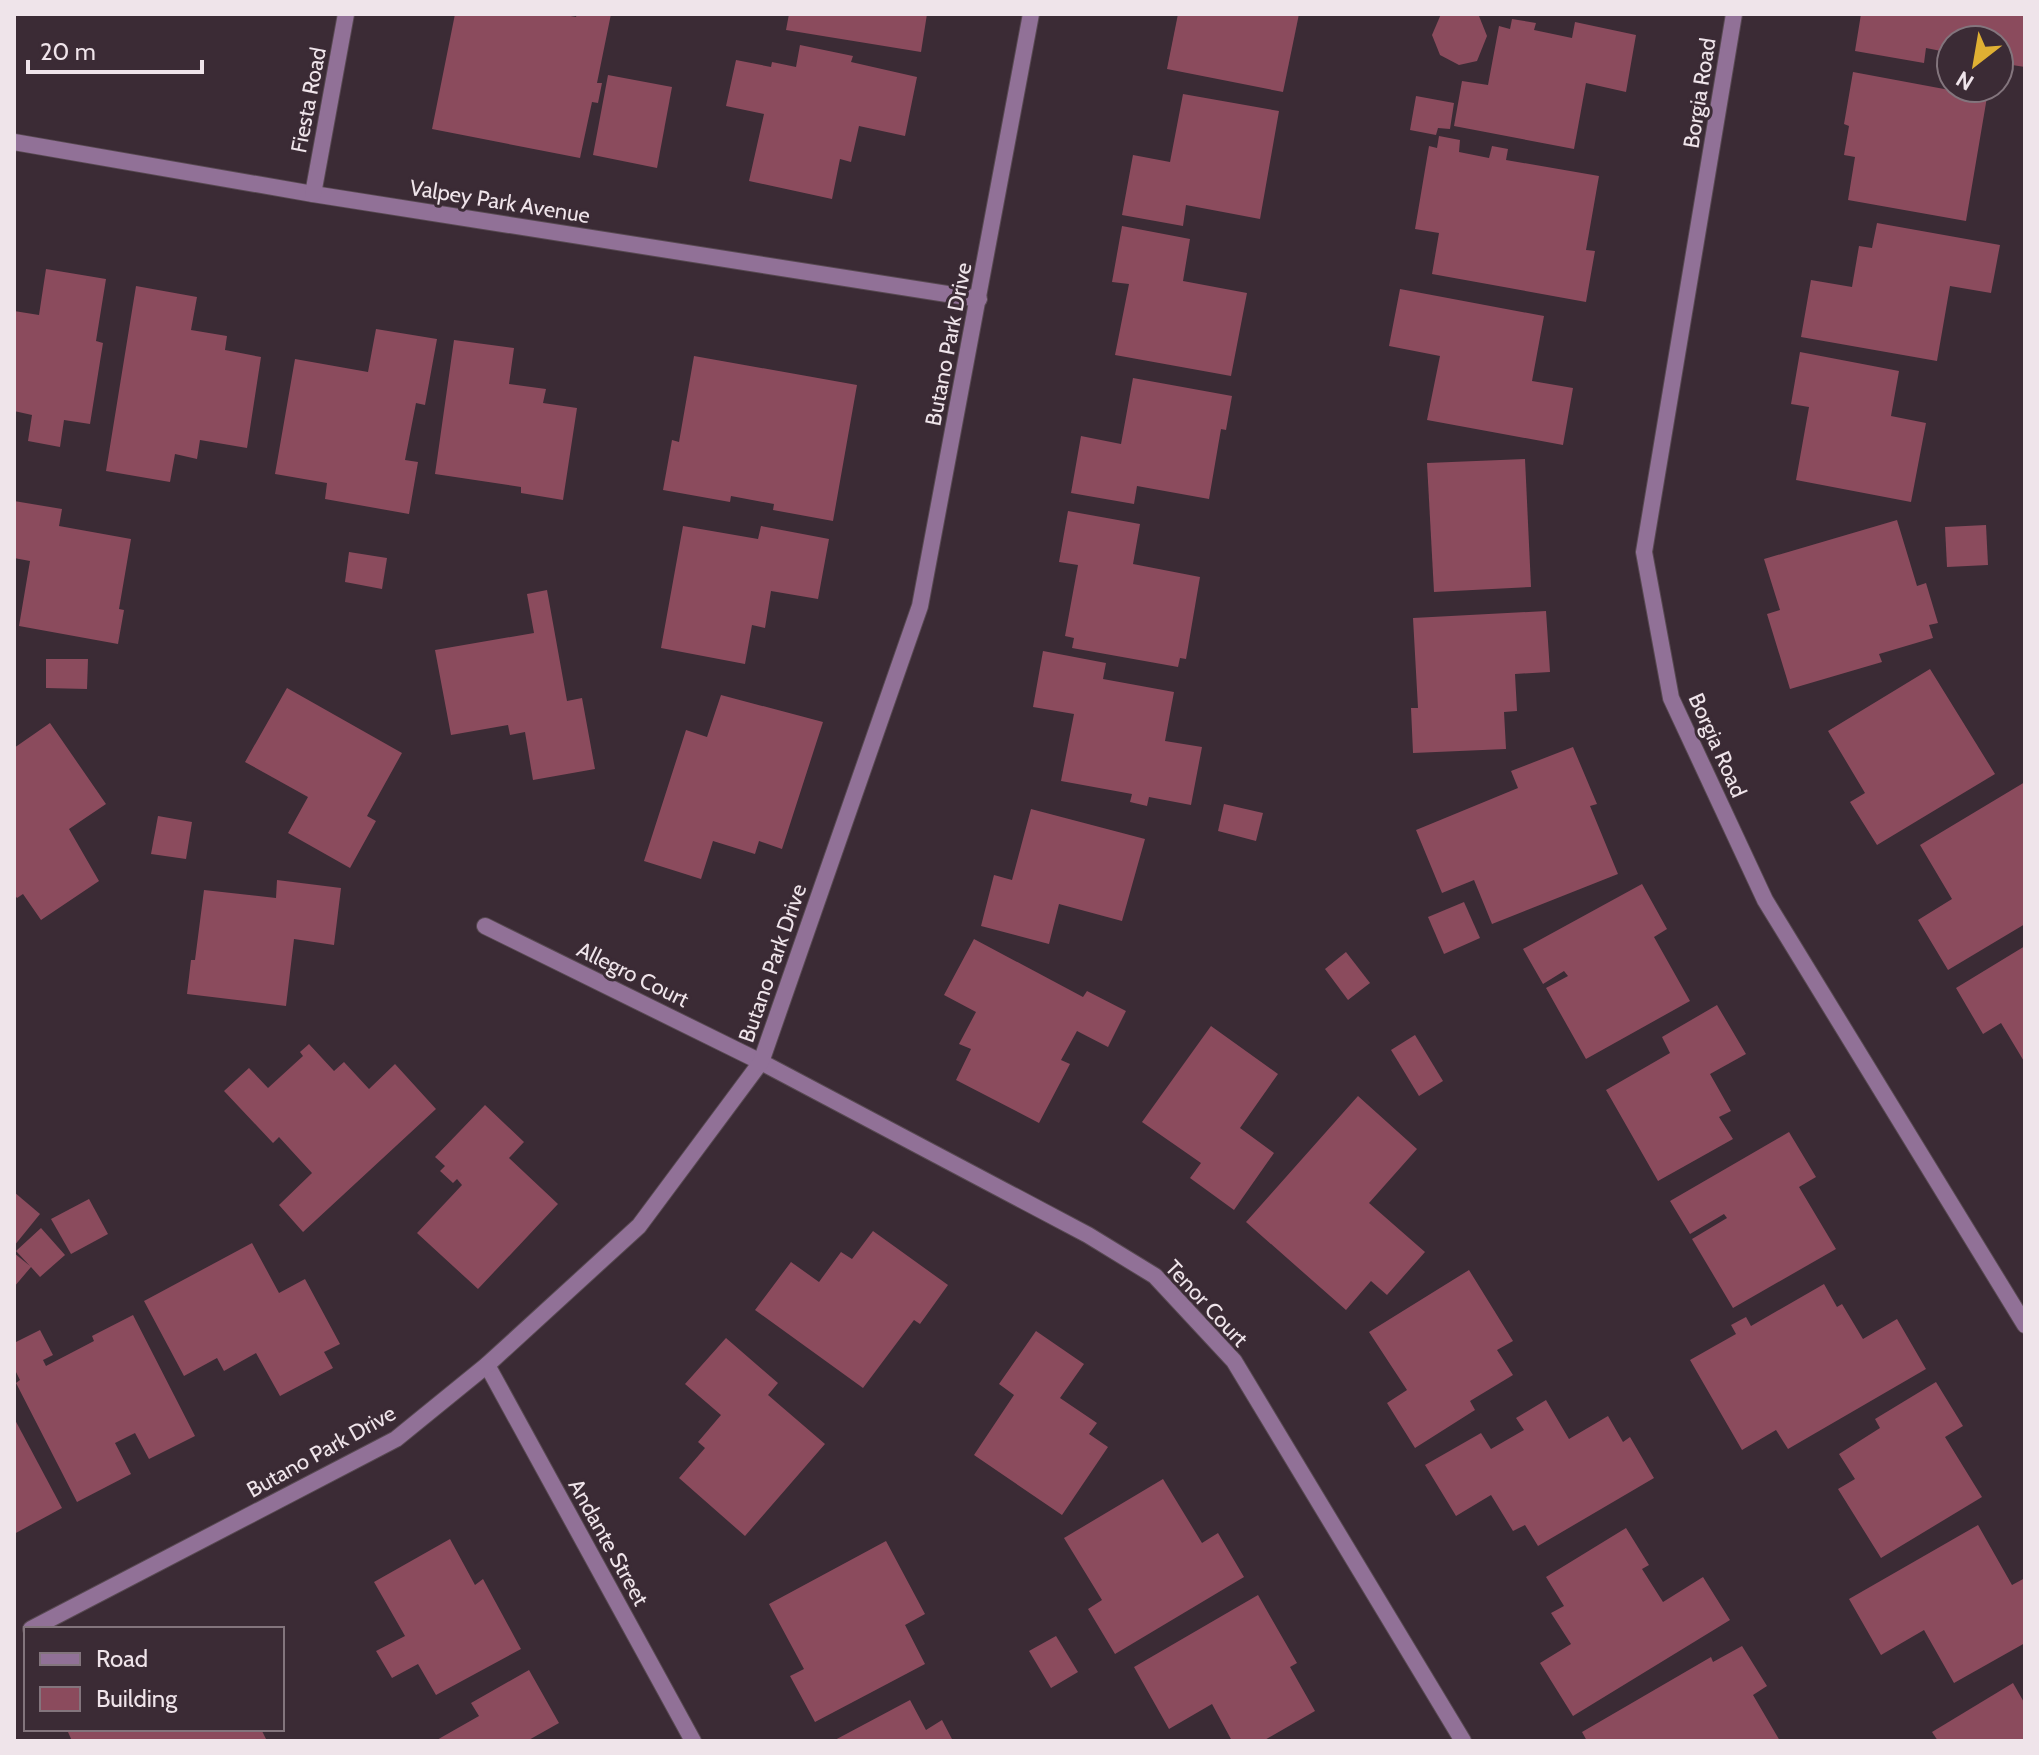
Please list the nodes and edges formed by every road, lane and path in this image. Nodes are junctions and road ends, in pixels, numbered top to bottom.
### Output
1 (346, 14) edge
2 (1031, 14) edge
3 (1734, 14) edge
4 (14, 142) edge
5 (313, 194) junction
6 (979, 299) junction
7 (485, 926) dead end
8 (761, 1062) junction
9 (2025, 1325) edge
10 (487, 1365) junction
11 (34, 1627) edge
12 (693, 1741) edge
13 (1463, 1741) edge

1 - 5 street, Fiesta Road
2 - 6 street, Butano Park Drive
3 - 9 street, Borgia Road
4 - 5 street, Valpey Park Avenue
5 - 6 street, Valpey Park Avenue
6 - 8 street, Butano Park Drive
7 - 8 street, Allegro Court
8 - 10 street, Butano Park Drive
8 - 13 street, Tenor Court
10 - 11 street, Butano Park Drive
10 - 12 street, Andante Street

